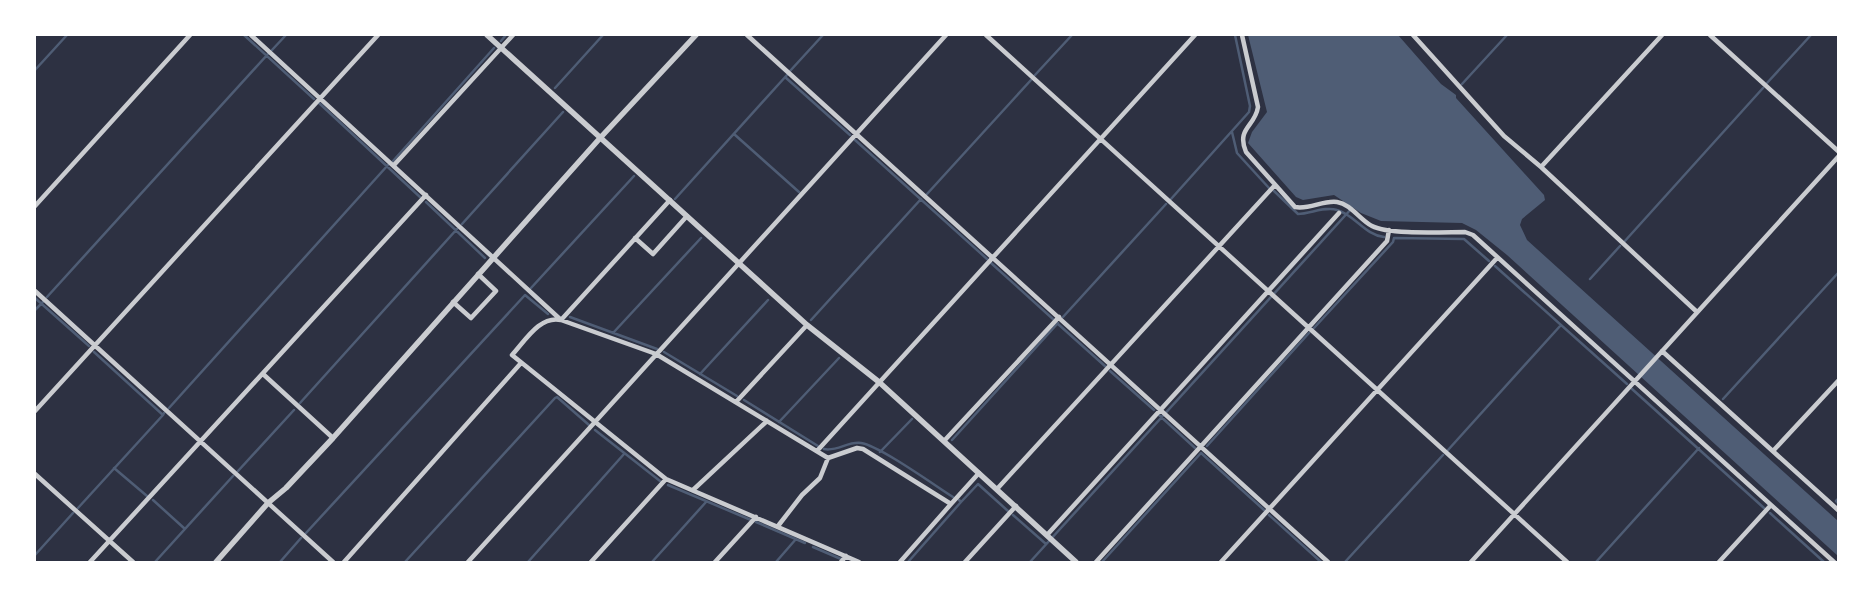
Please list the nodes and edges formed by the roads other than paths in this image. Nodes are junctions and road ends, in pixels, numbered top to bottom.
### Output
1 (190, 35) edge
2 (251, 35) edge
3 (378, 35) edge
4 (487, 35) edge
5 (514, 35) edge
6 (696, 35) edge
7 (747, 35) edge
8 (946, 35) edge
9 (986, 35) edge
10 (1194, 35) edge
11 (1242, 35) edge
12 (1413, 35) edge
13 (1662, 35) edge
14 (1710, 35) edge
15 (502, 48) junction
16 (321, 98) junction
17 (856, 134) junction
18 (601, 137) junction
19 (1100, 138) junction
20 (1838, 151) edge
21 (1838, 157) edge
22 (394, 165) junction
23 (1541, 166) junction
24 (1275, 185) junction
25 (426, 195) junction
26 (670, 200) junction
27 (35, 206) edge
28 (1339, 214) dead end
29 (687, 216) junction
30 (1389, 230) junction
31 (635, 238) junction
32 (1218, 246) junction
33 (992, 257) junction
34 (492, 258) junction
35 (1497, 258) junction
36 (738, 263) junction
37 (478, 274) junction
38 (35, 291) edge
39 (1269, 292) junction
40 (453, 302) junction
41 (1697, 312) junction
42 (1059, 317) junction
43 (561, 320) junction
44 (807, 325) junction
45 (1308, 328) junction
46 (94, 345) junction
47 (1660, 352) junction
48 (656, 354) junction
49 (522, 363) junction
50 (1111, 364) junction
51 (263, 374) junction
52 (1636, 380) junction
53 (1838, 381) edge
54 (879, 382) junction
55 (1377, 390) junction
56 (736, 402) junction
57 (35, 411) edge
58 (1161, 411) junction
59 (767, 421) junction
60 (594, 422) junction
61 (333, 438) junction
62 (201, 442) junction
63 (944, 442) junction
64 (1201, 446) junction
65 (817, 451) junction
66 (1774, 451) junction
67 (828, 458) junction
68 (979, 473) junction
69 (35, 474) edge
70 (666, 479) junction
71 (997, 489) junction
72 (693, 490) junction
73 (268, 503) junction
74 (951, 504) junction
75 (1771, 505) junction
76 (1016, 506) junction
77 (1269, 509) junction
78 (1838, 510) edge
79 (1514, 514) junction
80 (756, 517) junction
81 (778, 526) junction
82 (1049, 537) junction
83 (110, 541) junction
84 (846, 556) junction
85 (90, 562) edge
86 (133, 562) edge
87 (216, 562) edge
88 (333, 562) edge
89 (344, 562) edge
90 (468, 562) edge
91 (592, 562) edge
92 (715, 562) edge
93 (841, 562) edge
94 (859, 562) edge
95 (900, 562) edge
96 (965, 562) edge
97 (1076, 562) edge
98 (1096, 562) edge
99 (1221, 562) edge
100 (1328, 562) edge
101 (1471, 562) edge
102 (1567, 562) edge
103 (1719, 562) edge
104 (1834, 562) edge

1 - 27 street
2 - 16 street
3 - 16 street
4 - 15 street
5 - 15 street
6 - 18 street
7 - 17 street
8 - 17 street
9 - 19 street
10 - 19 street
11 - 24 street
12 - 23 street
13 - 23 street
14 - 20 street
15 - 18 street
15 - 22 street
16 - 22 street
16 - 46 street
17 - 33 street
17 - 36 street
18 - 26 street
18 - 34 street
19 - 32 street
19 - 33 street
21 - 41 street
22 - 25 street
23 - 41 street
24 - 30 street
24 - 32 street
25 - 34 street
25 - 51 street
26 - 29 street
26 - 31 street
28 - 39 street
29 - 31 street
29 - 36 street
30 - 35 street
30 - 45 street
31 - 43 street
32 - 39 street
32 - 50 street
33 - 42 street
33 - 54 street
34 - 37 street
34 - 43 street
35 - 52 street
35 - 55 street
36 - 44 street
36 - 48 street
37 - 40 street
37 - 40 street
38 - 46 street
39 - 45 street
39 - 58 street
40 - 61 street
41 - 47 street
42 - 50 street
42 - 63 street
43 - 48 street
43 - 49 street
44 - 54 street
44 - 56 street
45 - 55 street
45 - 64 street
46 - 57 street
46 - 62 street
47 - 52 street
47 - 66 street
48 - 56 street
48 - 60 street
49 - 60 street
49 - 89 street
50 - 58 street
50 - 71 street
51 - 61 street
51 - 62 street
52 - 75 street
52 - 79 street
53 - 66 street
54 - 63 street
54 - 65 street
55 - 77 street
55 - 79 street
56 - 59 street
58 - 64 street
58 - 82 street
59 - 65 street
59 - 72 street
60 - 70 street
60 - 90 street
61 - 73 street
62 - 73 street
62 - 83 street
63 - 68 street
64 - 77 street
64 - 98 street
65 - 67 street
66 - 78 street
67 - 74 street
67 - 81 street
68 - 71 street
68 - 74 street
69 - 83 street
70 - 72 street
70 - 91 street
71 - 76 street
72 - 80 street
73 - 87 street
73 - 88 street
74 - 95 street
75 - 103 street
75 - 104 street
76 - 82 street
76 - 96 street
77 - 99 street
77 - 100 street
79 - 101 street
79 - 102 street
80 - 81 street
80 - 92 street
81 - 84 street
82 - 97 street
83 - 85 street
83 - 86 street
84 - 93 street
84 - 94 street

